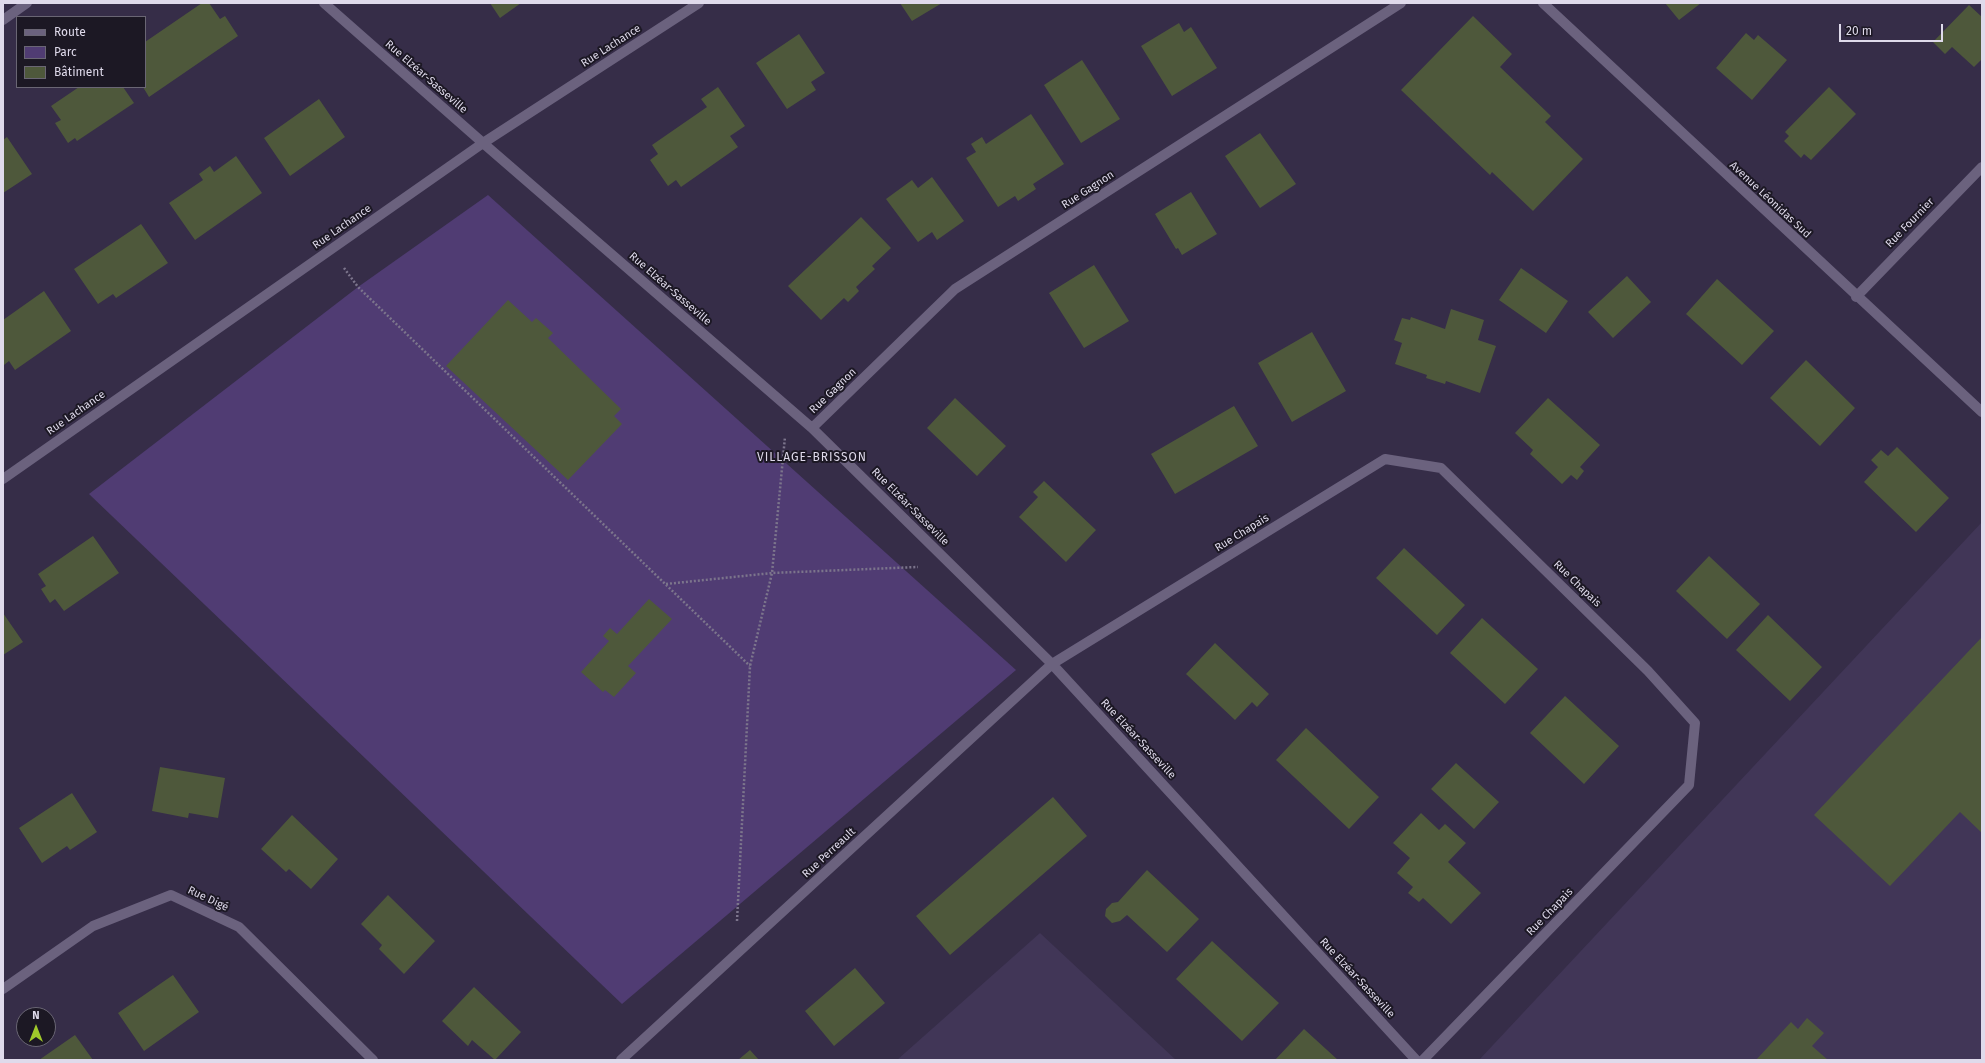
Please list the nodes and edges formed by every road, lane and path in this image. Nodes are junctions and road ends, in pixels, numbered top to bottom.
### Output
1 (27, 3) edge
2 (324, 3) edge
3 (699, 3) edge
4 (1401, 3) edge
5 (1543, 3) edge
6 (3, 20) edge
7 (483, 143) junction
8 (1982, 167) edge
9 (331, 250) junction
10 (1856, 297) junction
11 (788, 407) junction
12 (1982, 412) edge
13 (812, 428) junction
14 (3, 479) edge
15 (953, 566) junction
16 (772, 573) junction
17 (666, 584) junction
18 (1052, 664) junction
19 (750, 666) junction
20 (735, 955) junction
21 (3, 989) edge
22 (373, 1060) edge
23 (622, 1060) edge
24 (1416, 1060) edge
25 (1423, 1060) edge

1 - 6 street
2 - 7 street, Rue Elzéar-Sasseville
3 - 7 street, Rue Lachance
4 - 13 street, Rue Gagnon
5 - 10 street, Avenue Léonidas Sud
7 - 9 street, Rue Lachance
7 - 11 street, Rue Elzéar-Sasseville
8 - 10 street, Rue Fournier
9 - 14 street, Rue Lachance
9 - 17 path
10 - 12 street, Avenue Léonidas Sud
11 - 13 street, Rue Elzéar-Sasseville
11 - 16 path
13 - 15 street, Rue Elzéar-Sasseville
15 - 16 path
15 - 18 street, Rue Elzéar-Sasseville
16 - 17 path
16 - 19 path
17 - 19 path
18 - 20 street, Rue Perreault
18 - 24 street, Rue Elzéar-Sasseville
18 - 25 street, Rue Chapais
19 - 20 path
20 - 23 street, Rue Perreault
21 - 22 street, Rue Digé

